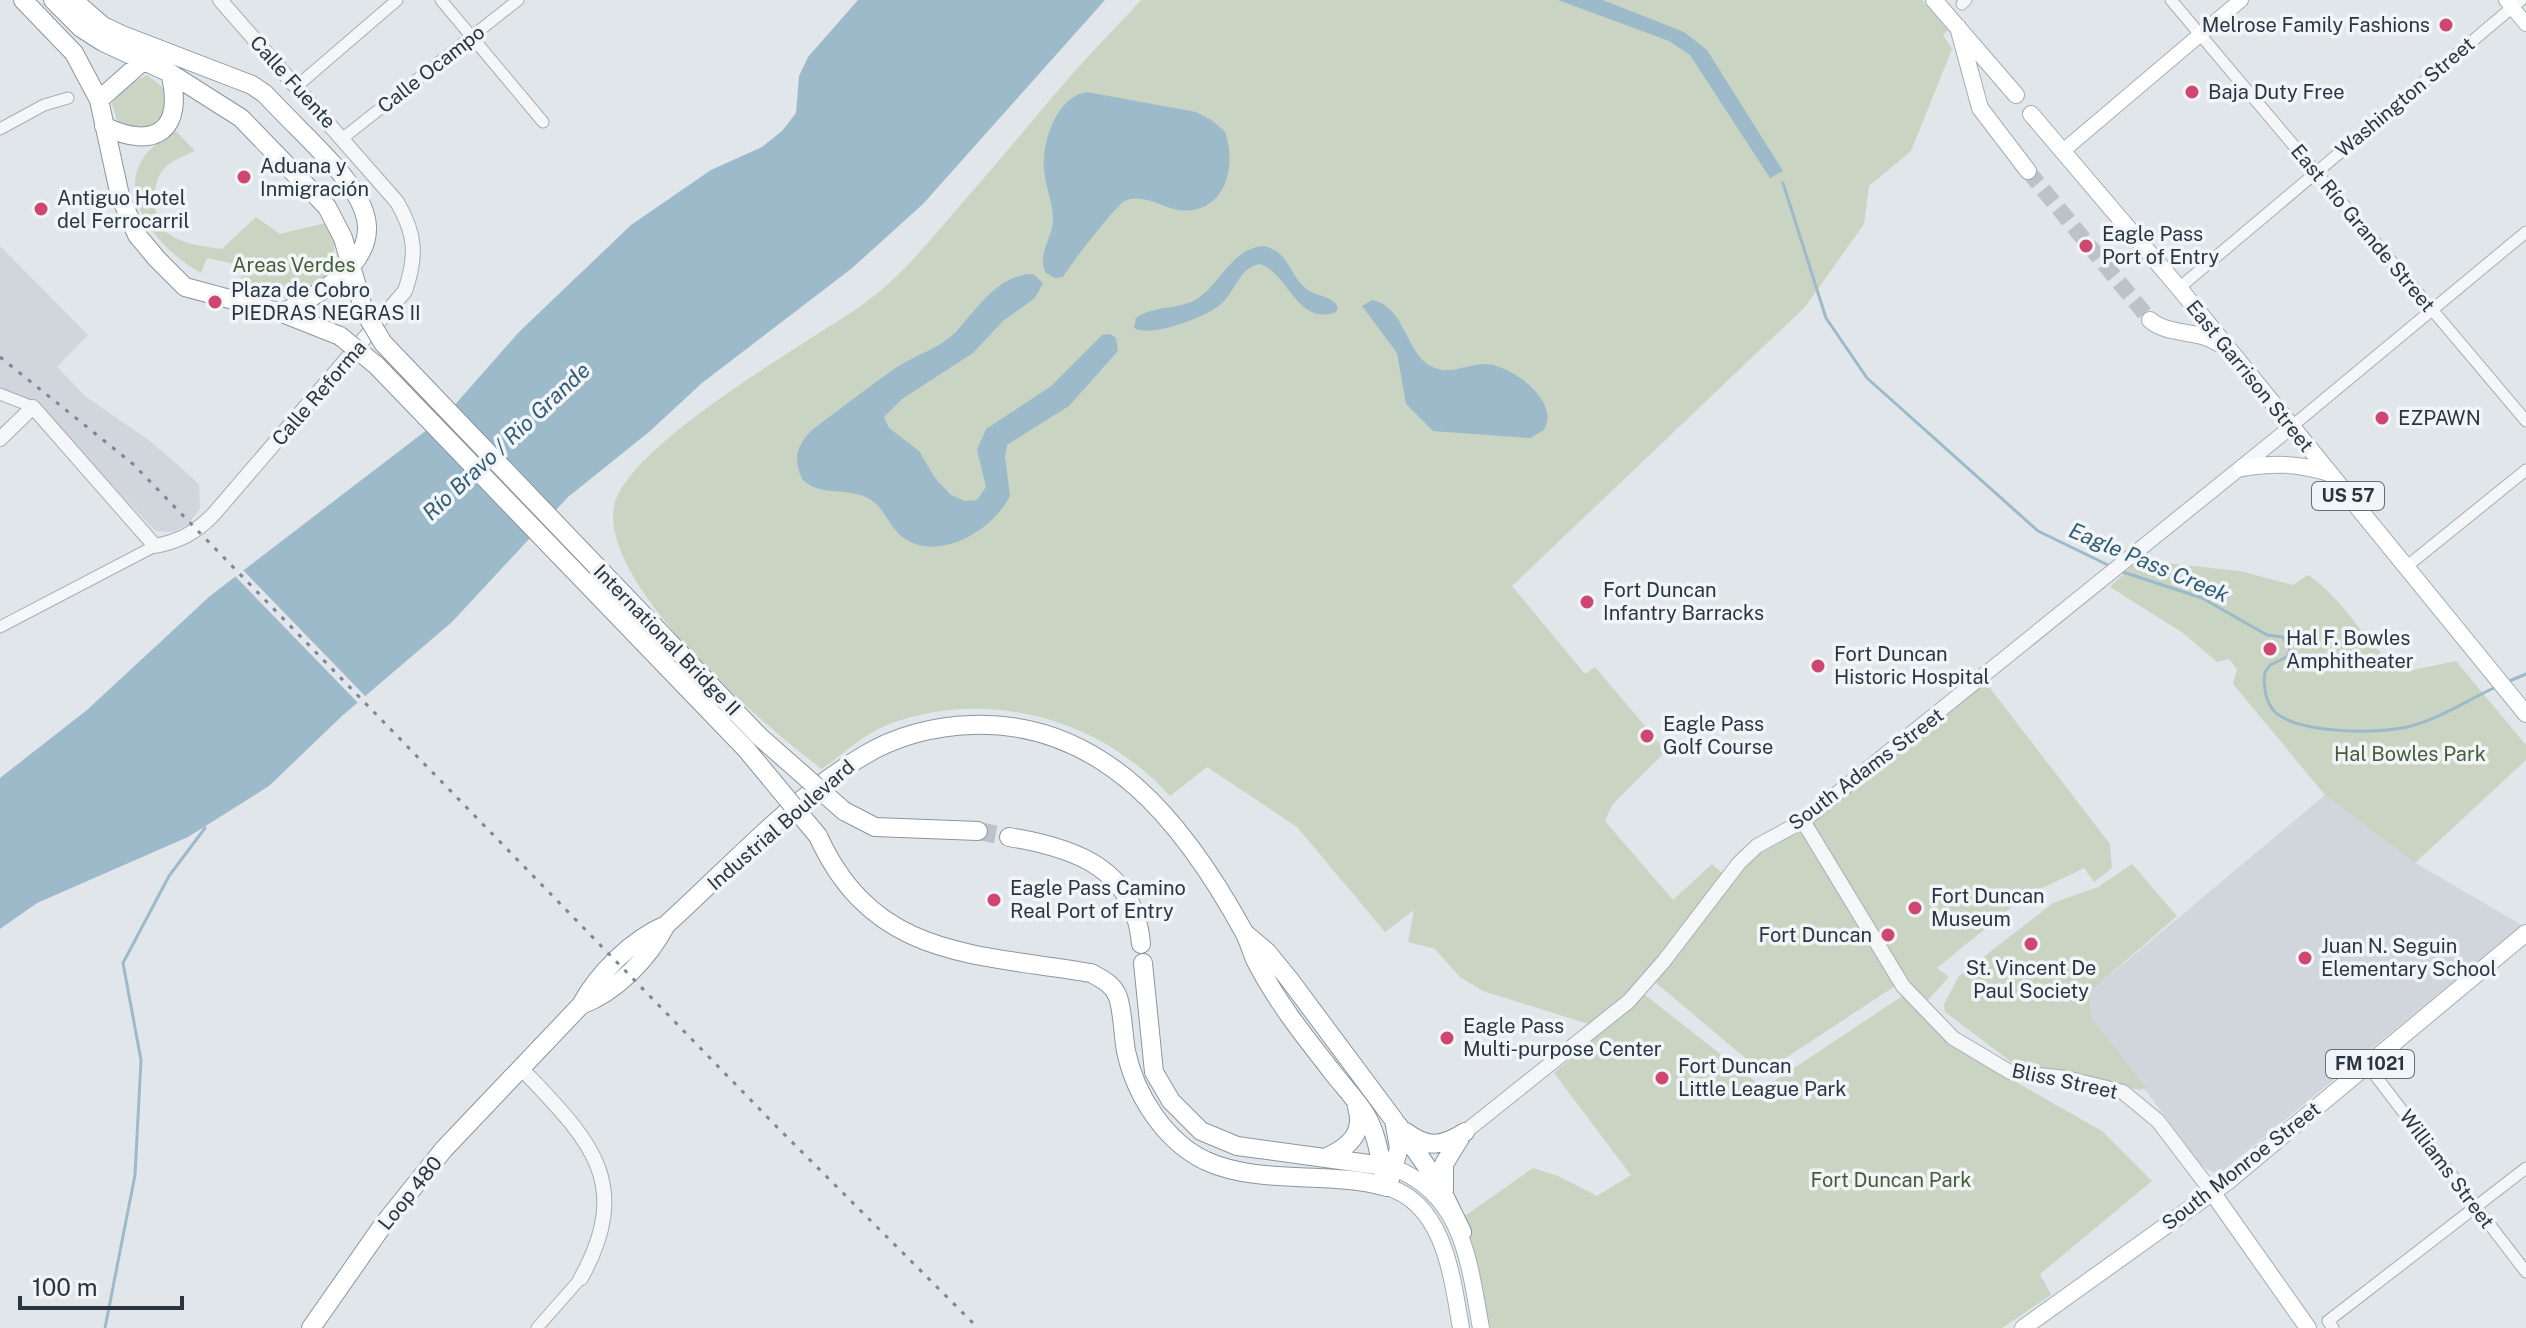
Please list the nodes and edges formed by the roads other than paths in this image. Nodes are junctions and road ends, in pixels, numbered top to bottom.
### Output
1 (23, 0) edge
2 (53, 0) edge
3 (73, 0) edge
4 (220, 0) edge
5 (397, 0) edge
6 (441, 0) edge
7 (518, 0) edge
8 (1934, 0) edge
9 (2171, 0) edge
10 (2241, 0) edge
11 (2513, 2) edge
12 (2526, 24) edge
13 (1956, 26) junction
14 (2200, 34) junction
15 (473, 36) junction
16 (144, 60) junction
17 (170, 73) junction
18 (297, 86) junction
19 (2016, 95) dead end
20 (68, 98) dead end
21 (99, 100) junction
22 (2031, 114) dead end
23 (543, 122) dead end
24 (104, 126) junction
25 (0, 129) edge
26 (343, 138) junction
27 (2064, 150) junction
28 (2028, 171) tunnel mouth
29 (2316, 172) junction
30 (2526, 232) edge
31 (415, 244) joint
32 (351, 269) junction
33 (2179, 288) junction
34 (2433, 311) junction
35 (282, 313) junction
36 (2150, 320) tunnel mouth
37 (2226, 348) junction
38 (0, 394) edge
39 (33, 407) junction
40 (2526, 421) edge
41 (2291, 427) junction
42 (0, 439) edge
43 (2242, 468) junction
44 (2526, 470) edge
45 (2329, 473) junction
46 (155, 546) junction
47 (2406, 567) junction
48 (0, 627) edge
49 (2523, 710) edge
50 (1803, 821) junction
51 (978, 831) tunnel mouth
52 (1009, 837) tunnel mouth
53 (1245, 933) junction
54 (2526, 933) edge
55 (2368, 1066) junction
56 (522, 1069) junction
57 (1160, 1085) junction
58 (1141, 1095) junction
59 (1355, 1101) junction
60 (1389, 1112) junction
61 (1401, 1128) junction
62 (1465, 1132) junction
63 (1327, 1157) junction
64 (1387, 1166) junction
65 (2526, 1168) edge
66 (1387, 1187) junction
67 (2212, 1192) junction
68 (1445, 1196) junction
69 (2475, 1207) junction
70 (1462, 1232) junction
71 (2526, 1272) edge
72 (581, 1278) joint
73 (311, 1328) edge
74 (537, 1328) edge
75 (1461, 1328) edge
76 (1481, 1328) edge
77 (2023, 1328) edge
78 (2308, 1328) edge
79 (2333, 1328) edge

1 - 21 highway
2 - 16 highway
3 - 32 highway
4 - 18 street, Calle Fuente
5 - 18 street
6 - 15 street
7 - 15 street, Calle Ocampo
8 - 13 main road
9 - 14 street, East Río Grande Street
10 - 14 main road
11 - 12 main road
11 - 29 street, Washington Street
13 - 19 main road
13 - 28 main road
14 - 27 main road
14 - 29 street, East Río Grande Street
15 - 23 street
15 - 26 street, Calle Ocampo
16 - 17 highway
16 - 21 highway
17 - 24 highway
17 - 32 highway, International Bridge II
18 - 26 street, Calle Fuente
20 - 25 street
21 - 24 highway
22 - 27 main road, US 57
24 - 35 highway, International Bridge II
26 - 31 street, Calle Fuente
27 - 33 main road, East Garrison Street / US 57
29 - 33 street, Washington Street
29 - 34 street, East Río Grande Street
30 - 34 street
31 - 46 street, Calle Reforma
32 - 35 highway
32 - 51 highway, International Bridge II, bridge
33 - 37 main road, East Garrison Street / US 57
34 - 40 street, East Río Grande Street
34 - 41 street
35 - 58 highway, International Bridge II, bridge
36 - 37 main road, US 57
37 - 41 main road, East Garrison Street / US 57
38 - 39 street
39 - 42 street
39 - 46 street
41 - 43 street, South Adams Street
41 - 45 main road, East Garrison Street / US 57
43 - 45 main road
43 - 50 street, South Adams Street
44 - 47 street
45 - 47 main road, East Garrison Street / US 57
46 - 48 street
47 - 49 main road, East Garrison Street / US 57
50 - 62 street, South Adams Street
50 - 67 street, Bliss Street
52 - 57 highway
53 - 56 highway, Industrial Boulevard
53 - 59 highway, Industrial Boulevard
53 - 60 highway, Industrial Boulevard
54 - 55 main road, South Monroe Street / FM 1021
55 - 67 main road, South Monroe Street / FM 1021
55 - 69 street, Williams Street
56 - 72 street
56 - 73 highway, Loop 480
57 - 58 highway
57 - 63 highway
58 - 66 highway
59 - 63 highway
59 - 64 highway, Industrial Boulevard
60 - 61 highway
60 - 64 highway, Industrial Boulevard
61 - 62 highway
61 - 68 highway
62 - 68 highway
63 - 64 highway
64 - 66 highway, Industrial Boulevard
64 - 70 main road
65 - 69 street
66 - 75 main road
67 - 77 main road, South Monroe Street
67 - 78 main road
68 - 70 highway
69 - 71 street, Williams Street
69 - 79 street
70 - 76 main road
72 - 74 street

